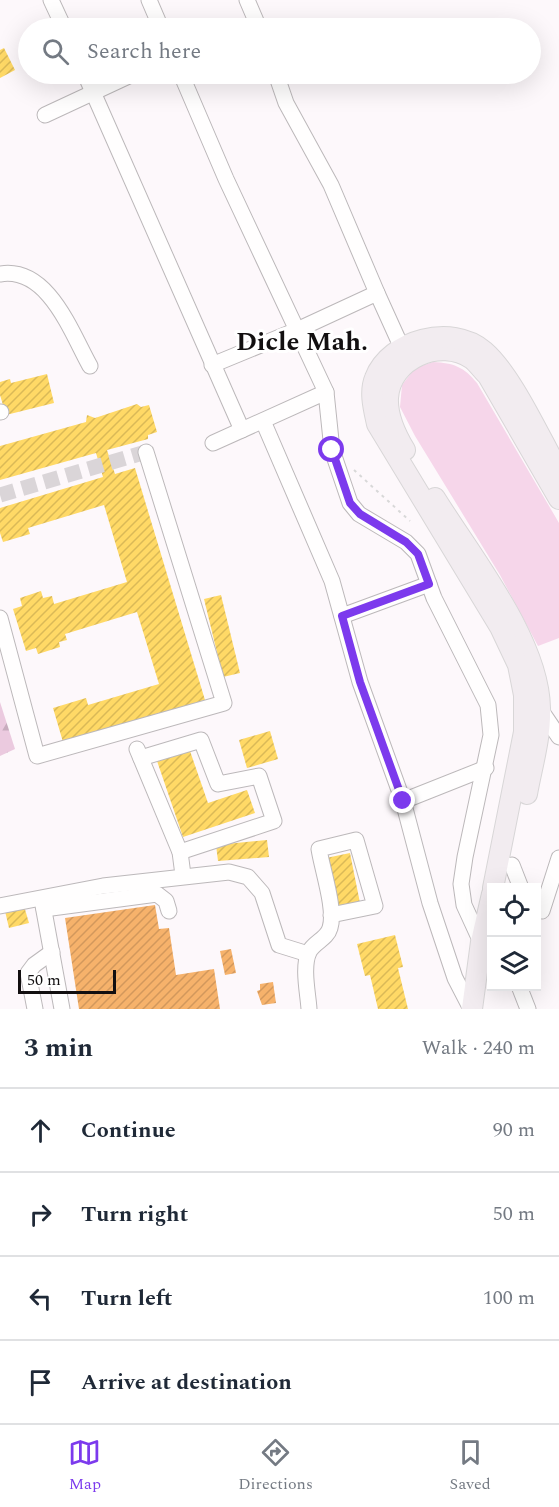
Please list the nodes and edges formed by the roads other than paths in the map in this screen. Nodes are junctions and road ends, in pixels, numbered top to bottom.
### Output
1 (51, 0) edge
2 (149, 0) edge
3 (247, 0) edge
4 (59, 18) edge
5 (157, 18) edge
6 (255, 18) edge
7 (89, 84) edge
8 (112, 84) edge
9 (185, 84) edge
10 (280, 84) edge
11 (93, 93) junction
12 (45, 115) dead end
13 (0, 274) edge
14 (376, 293) junction
15 (297, 330) junction
16 (401, 346) junction
17 (212, 365) junction
18 (90, 366) dead end
19 (326, 392) junction
20 (263, 421) junction
21 (242, 430) junction
22 (213, 443) dead end
23 (146, 452) dead end
24 (559, 471) edge
25 (559, 499) edge
26 (429, 584) junction
27 (342, 616) junction
28 (1, 626) edge
29 (540, 709) junction
30 (559, 737) edge
31 (486, 768) junction
32 (403, 801) junction
33 (180, 852) junction
34 (559, 858) edge
35 (512, 865) junction
36 (183, 875) junction
37 (494, 883) edge
38 (508, 883) edge
39 (519, 883) edge
40 (43, 903) junction
41 (0, 906) edge
42 (541, 908) edge
43 (169, 910) dead end
44 (559, 910) edge
45 (541, 911) edge
46 (331, 915) junction
47 (487, 916) edge
48 (481, 942) junction
49 (52, 952) junction
50 (308, 954) junction
51 (488, 991) edge
52 (521, 991) edge
53 (35, 1009) edge
54 (62, 1009) edge
55 (309, 1009) edge
56 (471, 1009) edge
57 (485, 1009) edge
58 (528, 1009) edge

1 - 4 street
2 - 5 street
3 - 6 street
7 - 11 street
8 - 11 street
9 - 15 street
10 - 14 street
11 - 12 street
11 - 17 street
13 - 18 street
14 - 15 street
14 - 16 street
15 - 17 street
15 - 19 street
16 - 24 main road
16 - 37 main road
17 - 21 street
19 - 20 street
19 - 26 street
20 - 21 street
20 - 27 street
21 - 22 street
23 - 28 street
25 - 29 main road
26 - 27 street
26 - 31 street
27 - 32 street
29 - 30 street
29 - 35 main road
31 - 32 street
31 - 48 street
32 - 56 street
33 - 33 street
33 - 36 street
34 - 42 street
35 - 38 main road
35 - 39 street
36 - 40 street
36 - 50 street
40 - 41 street
40 - 43 street
40 - 49 street
44 - 45 street
46 - 46 street
46 - 50 street
47 - 48 main road
48 - 56 main road
49 - 53 street
49 - 54 street
50 - 55 street
51 - 57 main road
52 - 58 street

